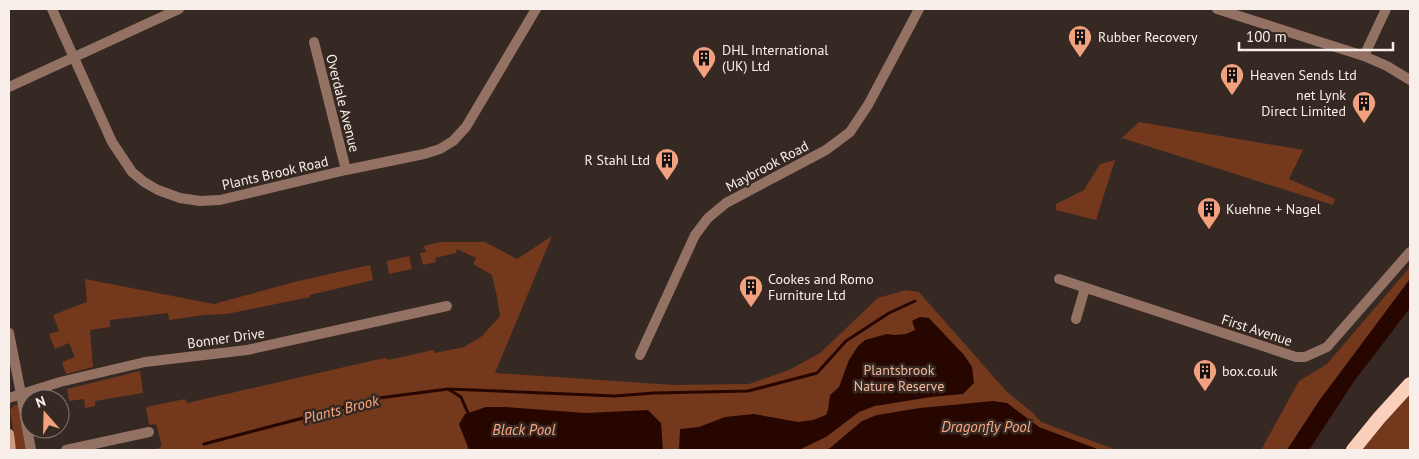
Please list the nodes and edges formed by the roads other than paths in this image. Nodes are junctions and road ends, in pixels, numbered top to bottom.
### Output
1 (52, 9) edge
2 (179, 9) edge
3 (536, 9) edge
4 (920, 9) edge
5 (1217, 9) edge
6 (1386, 9) edge
7 (314, 42) dead end
8 (1364, 56) junction
9 (73, 57) junction
10 (1410, 80) edge
11 (9, 87) edge
12 (346, 170) junction
13 (1410, 252) edge
14 (1059, 279) dead end
15 (1084, 288) junction
16 (447, 306) dead end
17 (1076, 319) dead end
18 (9, 333) edge
19 (640, 355) dead end
20 (1410, 384) edge
21 (20, 389) edge
22 (37, 389) edge
23 (149, 432) dead end
24 (9, 434) edge
25 (12, 450) edge
26 (66, 450) edge
27 (1353, 450) edge

1 - 9 street, Plants Brook Road
2 - 9 street
3 - 12 street, Plants Brook Road
4 - 19 street, Maybrook Road
5 - 8 street
6 - 8 street
7 - 12 street, Overdale Avenue
8 - 10 street
9 - 11 street
9 - 12 street, Plants Brook Road
13 - 15 street, First Avenue
14 - 15 street, First Avenue
15 - 17 street
16 - 22 street, Bonner Drive
18 - 21 street
20 - 27 highway
23 - 26 street
24 - 25 main road

